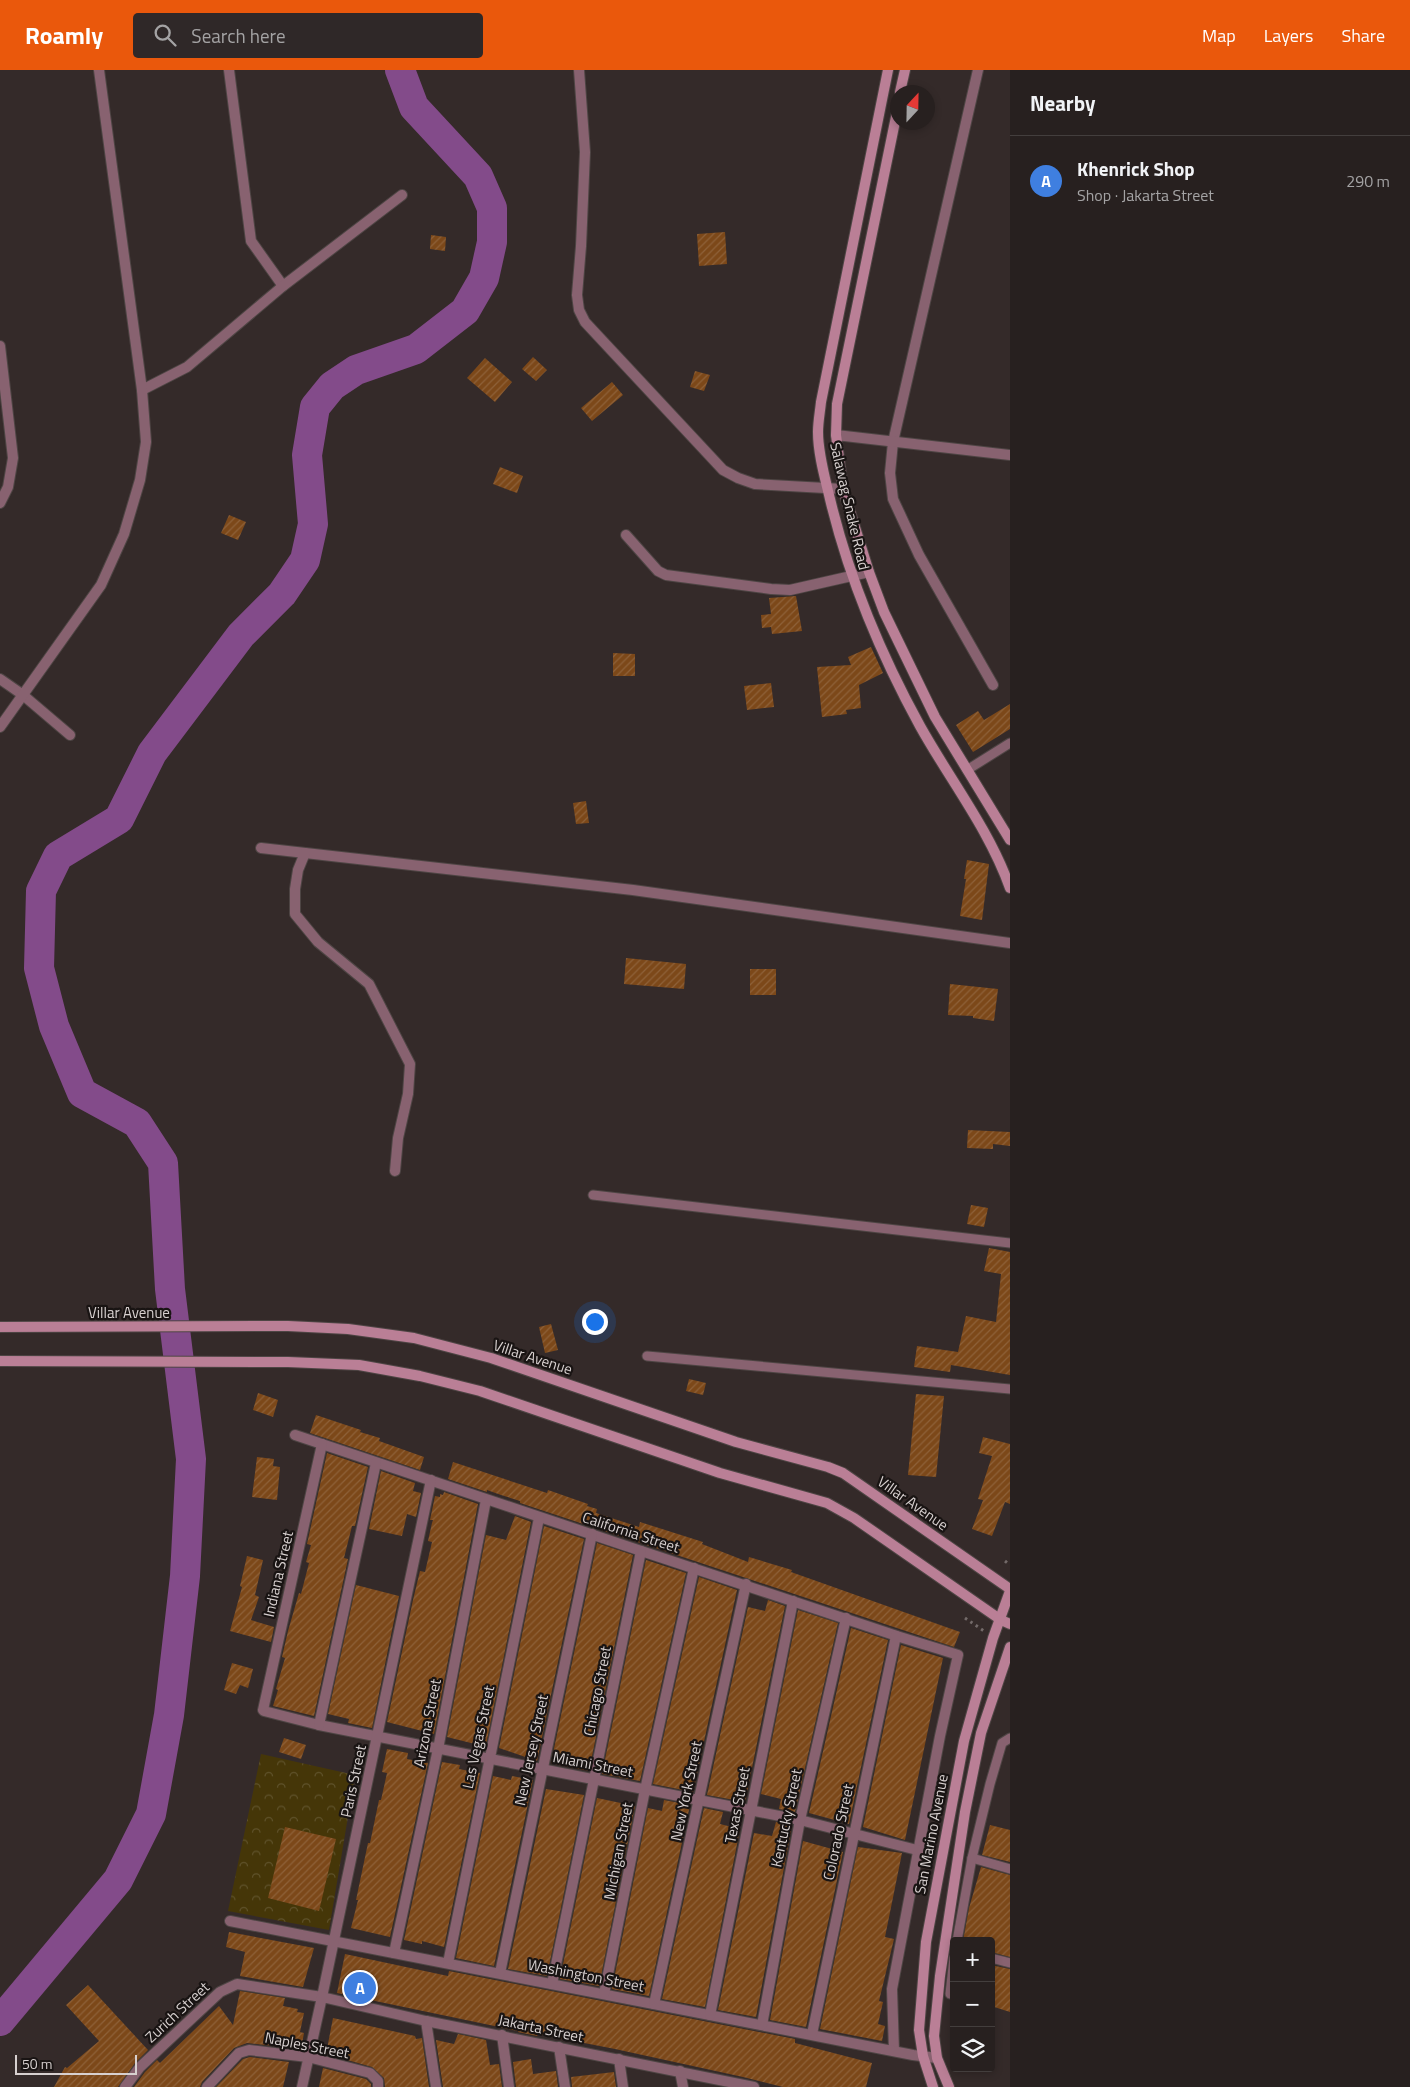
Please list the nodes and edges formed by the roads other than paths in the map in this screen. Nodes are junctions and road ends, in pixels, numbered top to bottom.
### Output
1 (99, 70) edge
2 (229, 70) edge
3 (579, 70) edge
4 (888, 70) edge
5 (905, 70) edge
6 (978, 70) edge
7 (902, 85) edge
8 (893, 130) edge
9 (402, 195) dead end
10 (283, 286) junction
11 (0, 346) edge
12 (142, 390) junction
13 (836, 435) junction
14 (893, 442) junction
15 (1010, 455) edge
16 (827, 488) junction
17 (843, 489) junction
18 (0, 503) edge
19 (626, 535) dead end
20 (868, 572) junction
21 (851, 576) junction
22 (0, 679) edge
23 (993, 685) dead end
24 (23, 695) junction
25 (0, 726) edge
26 (70, 735) dead end
27 (1010, 744) edge
28 (967, 770) junction
29 (1010, 840) edge
30 (261, 848) dead end
31 (305, 853) junction
32 (1010, 888) edge
33 (1010, 943) edge
34 (395, 1171) dead end
35 (592, 1195) dead end
36 (1010, 1243) edge
37 (0, 1327) edge
38 (647, 1356) dead end
39 (0, 1361) edge
40 (1010, 1389) edge
41 (295, 1435) dead end
42 (322, 1444) junction
43 (376, 1463) junction
44 (431, 1480) junction
45 (486, 1500) junction
46 (539, 1518) junction
47 (592, 1534) junction
48 (641, 1551) junction
49 (694, 1568) junction
50 (746, 1584) junction
51 (1010, 1590) edge
52 (793, 1601) junction
53 (846, 1618) junction
54 (1005, 1622) edge
55 (896, 1636) junction
56 (1010, 1647) edge
57 (263, 1710) joint
58 (319, 1725) junction
59 (377, 1737) junction
60 (1010, 1738) edge
61 (438, 1749) junction
62 (489, 1759) junction
63 (542, 1769) junction
64 (595, 1780) junction
65 (645, 1790) junction
66 (699, 1800) junction
67 (751, 1811) junction
68 (800, 1820) junction
69 (853, 1834) junction
70 (917, 1850) junction
71 (942, 1852) junction
72 (958, 1855) junction
73 (972, 1858) junction
74 (1010, 1869) edge
75 (230, 1920) dead end
76 (958, 1937) edge
77 (334, 1940) junction
78 (949, 1947) edge
79 (394, 1953) junction
80 (995, 1959) edge
81 (448, 1963) junction
82 (1010, 1963) edge
83 (500, 1973) junction
84 (552, 1984) junction
85 (604, 1994) junction
86 (322, 1997) junction
87 (654, 2004) junction
88 (710, 2015) junction
89 (426, 2021) junction
90 (762, 2025) junction
91 (812, 2034) junction
92 (502, 2035) junction
93 (559, 2047) junction
94 (894, 2051) junction
95 (923, 2056) junction
96 (308, 2057) junction
97 (937, 2058) junction
98 (619, 2059) junction
99 (680, 2071) junction
100 (742, 2086) edge
101 (125, 2087) edge
102 (207, 2087) edge
103 (302, 2087) edge
104 (378, 2087) edge
105 (436, 2087) edge
106 (509, 2087) edge
107 (565, 2087) edge
108 (623, 2087) edge
109 (683, 2087) edge
110 (754, 2087) edge
111 (932, 2087) edge
112 (949, 2087) edge

1 - 12 street
2 - 10 street
3 - 16 street
4 - 16 main road, Salawag Snake Road
5 - 7 main road
6 - 14 street
8 - 13 main road, Salawag Snake Road
9 - 10 street
10 - 12 street
11 - 18 street
12 - 24 street
13 - 14 street
13 - 17 main road, Salawag Snake Road
14 - 15 street
14 - 23 street
16 - 17 street
16 - 21 main road, Salawag Snake Road
17 - 20 main road, Salawag Snake Road
19 - 21 street
20 - 21 street
20 - 28 main road, Salawag Snake Road
21 - 32 main road, Salawag Snake Road
22 - 24 street
24 - 25 street
24 - 26 street
27 - 28 lane
28 - 29 main road, Salawag Snake Road
30 - 31 street
31 - 33 street
31 - 34 street
35 - 36 lane
37 - 51 main road, Villar Avenue
38 - 40 lane
39 - 54 main road
41 - 42 street, California Street
42 - 43 street, California Street
42 - 57 street, Indiana Street
43 - 44 street, California Street
43 - 58 street
44 - 45 street, California Street
44 - 59 street, Paris Street
45 - 46 street, California Street
45 - 61 street, Arizona Street
46 - 47 street, California Street
46 - 62 street, Las Vegas Street
47 - 48 street, California Street
47 - 63 street, New Jersey Street
48 - 49 street, California Street
48 - 64 street, Chicago Street
49 - 50 street, California Street
49 - 65 street, Michigan Street
50 - 52 street, California Street
50 - 66 street, New York Street
51 - 54 main road, San Marino Avenue
52 - 53 street, California Street
52 - 67 street, Texas Street
53 - 55 street, California Street
53 - 68 street, Kentucky Street
54 - 71 main road, San Marino Avenue
55 - 69 street, Colorado Street
55 - 70 street, California Street
56 - 72 main road, San Marino Avenue
57 - 58 street, Miami Street
58 - 59 street, Miami Street
59 - 61 street, Miami Street
59 - 77 street, Paris Street
60 - 73 lane
61 - 62 street, Miami Street
61 - 79 street, Arizona Street
62 - 63 street, Miami Street
62 - 81 street, Las Vegas Street
63 - 64 street, Miami Street
63 - 83 street, New Jersey Street
64 - 65 street, Miami Street
64 - 84 street, Chicago Street
65 - 66 street, Miami Street
65 - 85 street, Michigan Street
66 - 67 street, Miami Street
66 - 87 street, New York Street
67 - 68 street, Miami Street
67 - 88 street, Texas Street
68 - 69 street, Miami Street
68 - 90 street, Kentucky Street
69 - 70 street, Miami Street
69 - 91 street, Colorado Street
70 - 94 street
71 - 72 main road
71 - 95 main road, San Marino Avenue
72 - 78 main road, San Marino Avenue
73 - 74 lane
73 - 76 lane
75 - 77 street, Washington Street
77 - 79 street, Washington Street
77 - 86 street, Paris Street
78 - 97 main road, San Marino Avenue
79 - 81 street, Washington Street
80 - 82 lane
81 - 83 street, Washington Street
83 - 84 street, Washington Street
84 - 85 street, Washington Street
85 - 87 street, Washington Street
86 - 89 street, Jakarta Street
86 - 96 street, Paris Street
86 - 101 street, Zurich Street
87 - 88 street, Washington Street
88 - 90 street, Washington Street
89 - 92 street, Jakarta Street
89 - 105 street
90 - 91 street, Washington Street
91 - 94 street, Washington Street
92 - 93 street, Jakarta Street
92 - 106 street
93 - 98 street, Jakarta Street
93 - 107 street
94 - 95 street, Washington Street
95 - 97 street, Washington Street
95 - 111 main road, San Marino Avenue
96 - 102 street, Naples Street
96 - 103 street, Paris Street
96 - 104 street, Naples Street
97 - 112 main road, San Marino Avenue
98 - 99 street, Jakarta Street
98 - 108 street
99 - 100 street, Jakarta Street
99 - 109 street
100 - 110 street, Jakarta Street

